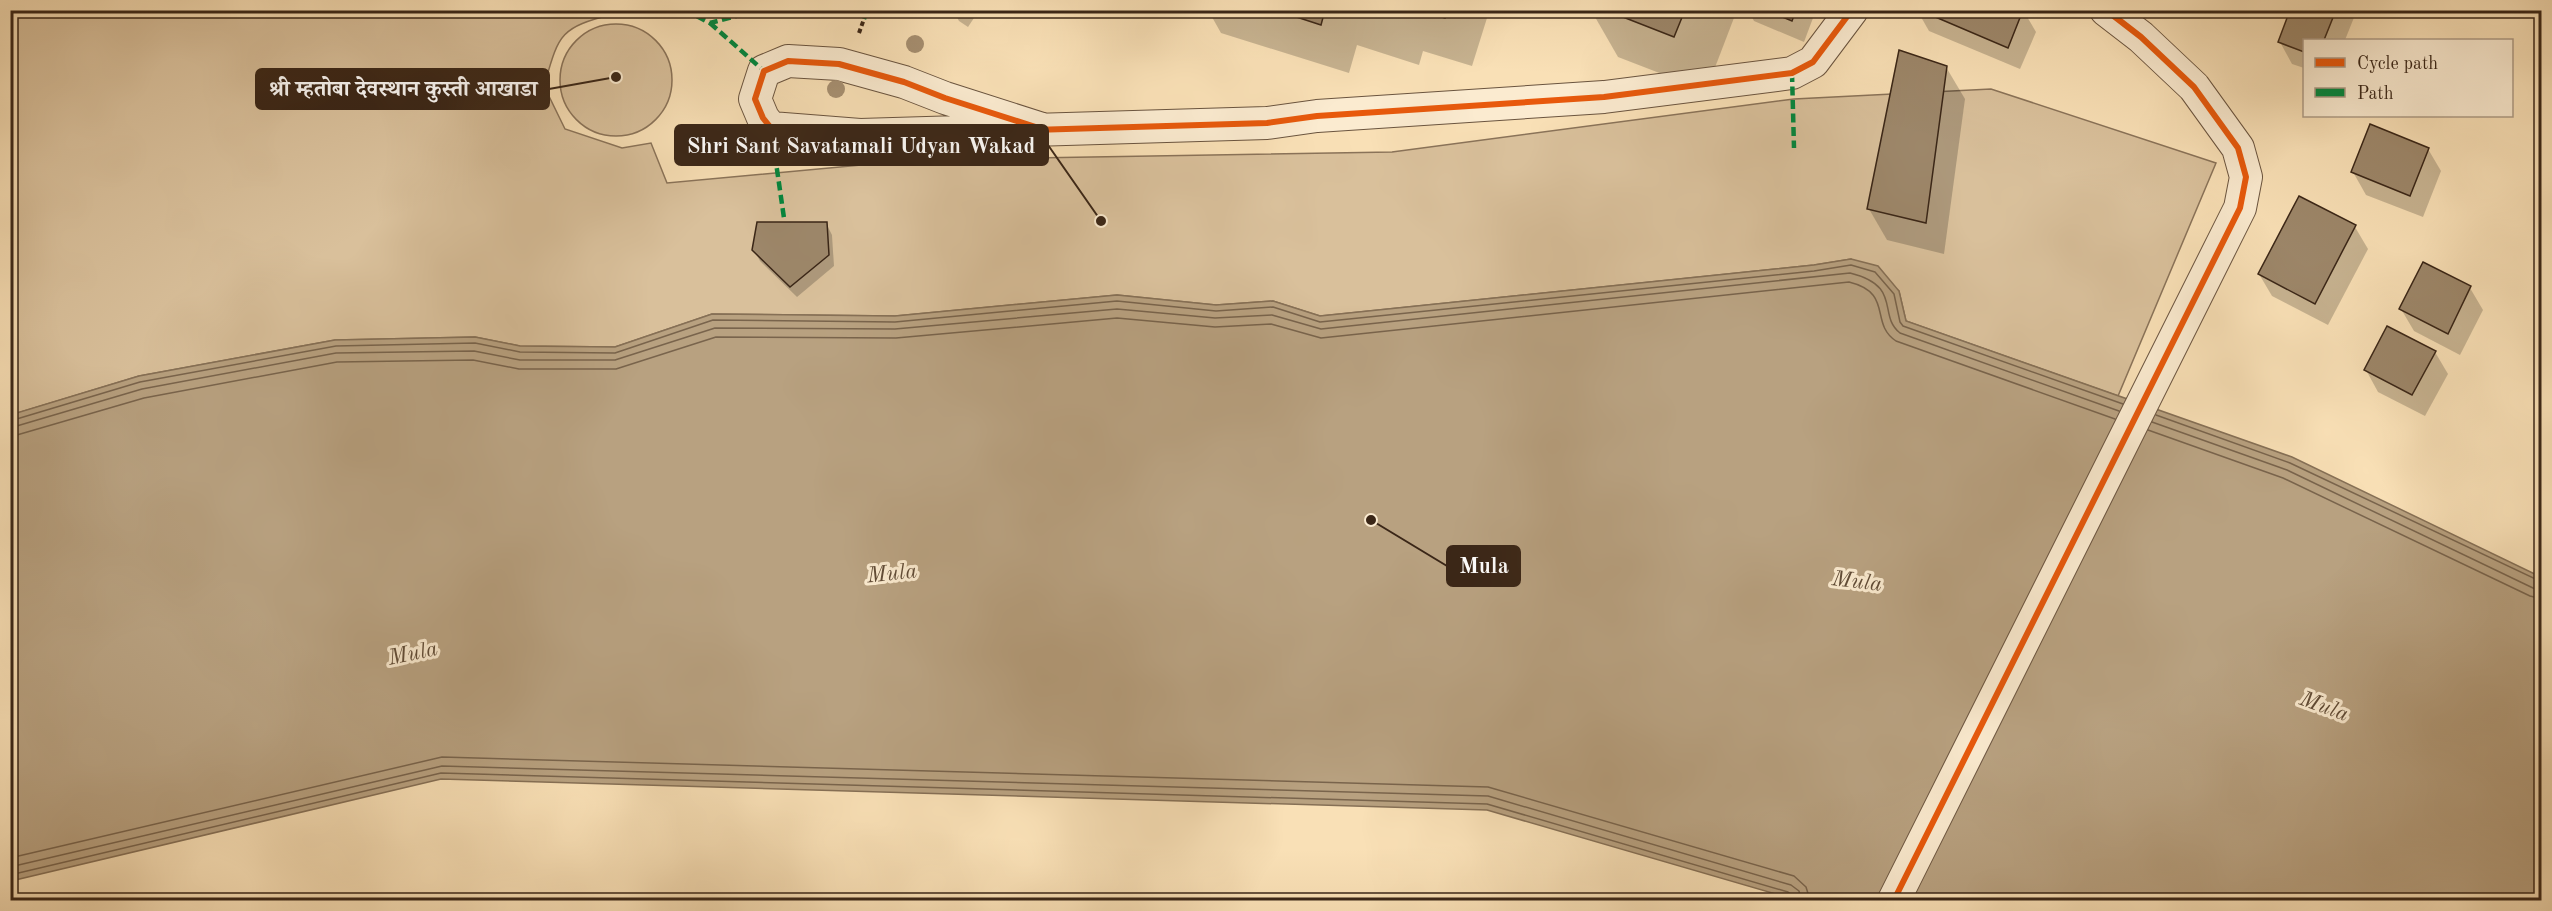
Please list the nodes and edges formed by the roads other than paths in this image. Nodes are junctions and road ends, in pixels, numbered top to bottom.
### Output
1 (1852, 10) edge
2 (2106, 10) edge
3 (1044, 130) junction
4 (1894, 900) edge

1 - 3 street
2 - 4 street
3 - 3 street

